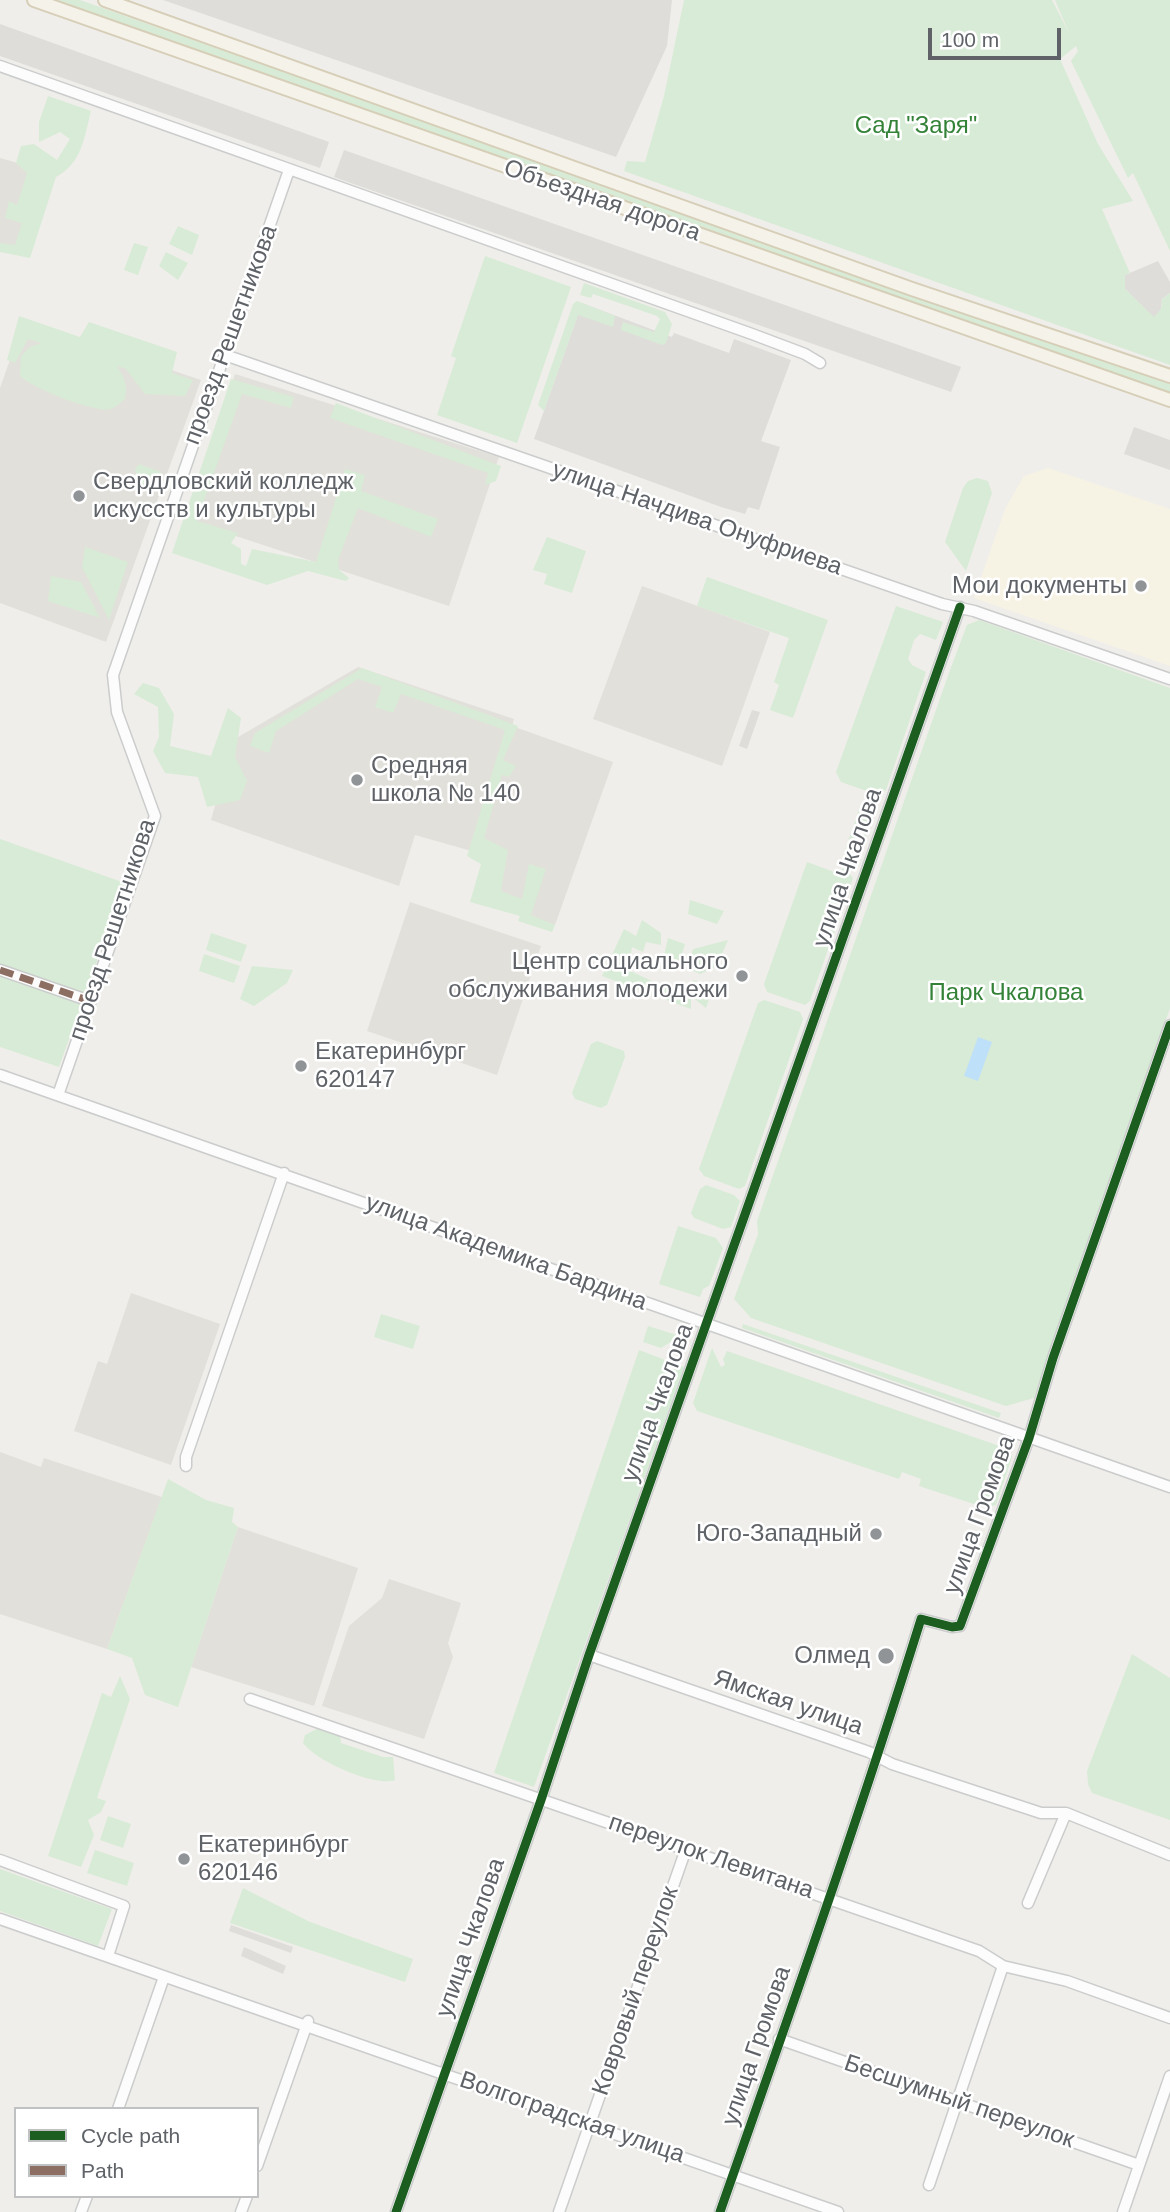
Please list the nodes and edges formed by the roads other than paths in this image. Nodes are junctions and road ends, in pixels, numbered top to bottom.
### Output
1 (34, 0) edge
2 (105, 0) edge
3 (0, 66) edge
4 (289, 170) junction
5 (225, 355) junction
6 (820, 363) dead end
7 (1170, 376) edge
8 (1170, 400) edge
9 (960, 607) junction
10 (1170, 679) edge
11 (0, 970) edge
12 (90, 1000) junction
13 (1170, 1025) edge
14 (0, 1075) edge
15 (58, 1095) junction
16 (284, 1173) junction
17 (706, 1325) junction
18 (1029, 1438) junction
19 (186, 1466) dead end
20 (1170, 1487) edge
21 (589, 1655) junction
22 (250, 1699) dead end
23 (877, 1758) junction
24 (541, 1800) junction
25 (1066, 1813) junction
26 (686, 1849) junction
27 (1170, 1855) edge
28 (0, 1860) edge
29 (830, 1899) junction
30 (1028, 1903) dead end
31 (0, 1919) edge
32 (108, 1956) junction
33 (1003, 1966) junction
34 (164, 1977) junction
35 (1170, 2018) edge
36 (307, 2023) junction
37 (779, 2039) junction
38 (443, 2073) junction
39 (1170, 2076) edge
40 (956, 2101) junction
41 (119, 2107) edge
42 (590, 2125) junction
43 (259, 2160) edge
44 (1139, 2165) junction
45 (733, 2175) junction
46 (929, 2185) dead end
47 (396, 2212) edge
48 (559, 2212) edge
49 (720, 2212) edge
50 (838, 2212) edge
51 (1122, 2212) edge

1 - 8 main road, Объездная дорога
2 - 7 main road, Объездная дорога
3 - 4 street
4 - 5 street, проезд Решетникова
4 - 6 street
5 - 9 street, улица Начдива Онуфриева
5 - 12 street, проезд Решетникова
9 - 10 street, улица Начдива Онуфриева
9 - 17 street, улица Чкалова
11 - 12 street
12 - 15 street, проезд Решетникова
13 - 18 street, улица Громова
14 - 15 street, улица Академика Бардина
15 - 16 street, улица Академика Бардина
16 - 17 street, улица Академика Бардина
16 - 19 street
17 - 18 street, улица Академика Бардина
17 - 21 street, улица Чкалова
18 - 20 street, улица Академика Бардина
18 - 23 street, улица Громова
21 - 23 street, Ямская улица
21 - 24 street, улица Чкалова
22 - 24 street, переулок Левитана
23 - 25 street, Ямская улица
23 - 29 street, улица Громова
24 - 26 street, переулок Левитана
24 - 38 street, улица Чкалова
25 - 27 street, Ямская улица
25 - 30 street
26 - 29 street, переулок Левитана
26 - 42 street, Ковровый переулок
28 - 32 street
29 - 33 street, переулок Левитана
29 - 37 street, улица Громова
31 - 32 street, Волгоградская улица
32 - 34 street, Волгоградская улица
33 - 35 street, переулок Левитана
33 - 40 street
34 - 36 street, Волгоградская улица
34 - 41 street
36 - 38 street, Волгоградская улица
36 - 43 street
37 - 40 street, Бесшумный переулок
37 - 45 street, улица Громова
38 - 42 street, Волгоградская улица
38 - 47 street, улица Чкалова
39 - 44 street
40 - 44 street, Бесшумный переулок
40 - 46 street
42 - 45 street, Волгоградская улица
42 - 48 street, Ковровый переулок
44 - 51 street
45 - 49 street, улица Громова
45 - 50 street, Волгоградская улица

